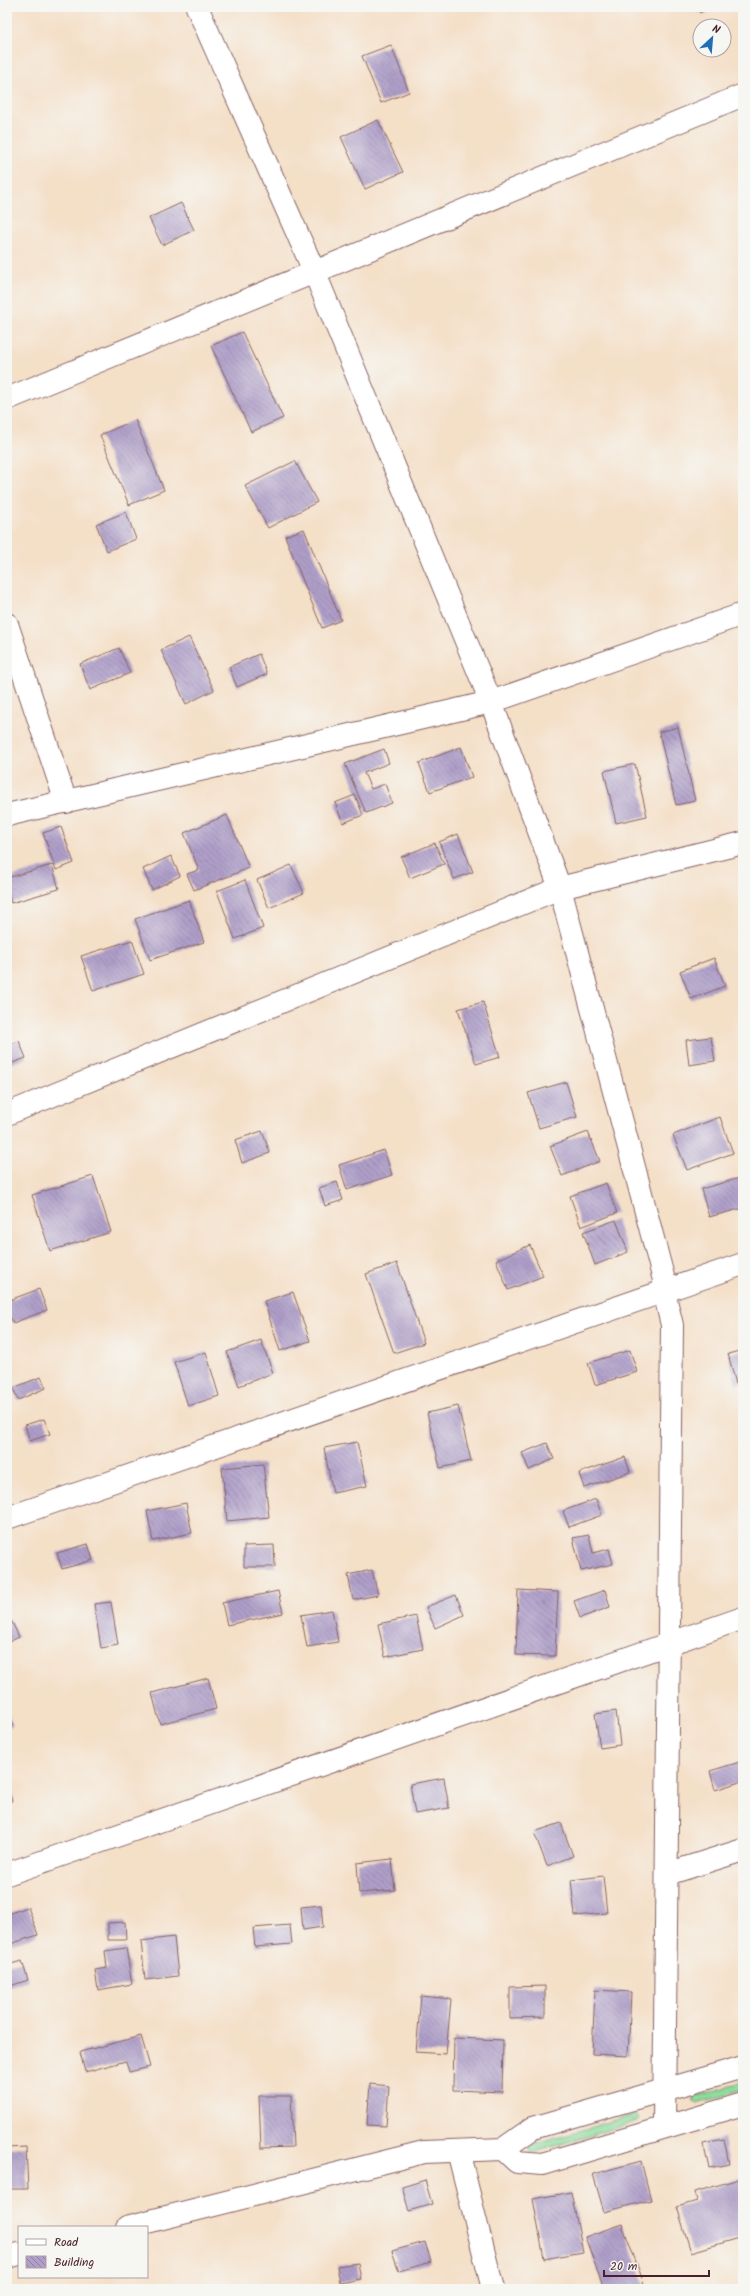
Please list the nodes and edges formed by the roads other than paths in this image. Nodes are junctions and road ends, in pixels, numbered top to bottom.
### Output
1 (197, 7) edge
2 (743, 95) edge
3 (314, 271) junction
4 (7, 399) edge
5 (743, 614) edge
6 (7, 624) edge
7 (491, 702) junction
8 (66, 802) junction
9 (7, 815) edge
10 (743, 843) edge
11 (560, 888) junction
12 (7, 1114) edge
13 (743, 1264) edge
14 (664, 1292) junction
15 (7, 1518) edge
16 (743, 1618) edge
17 (669, 1644) junction
18 (743, 1850) edge
19 (7, 1874) edge
20 (666, 1874) junction
21 (743, 2067) edge
22 (664, 2091) junction
23 (743, 2104) edge
24 (664, 2127) junction
25 (503, 2149) junction
26 (458, 2151) junction
27 (131, 2226) edge
28 (18, 2254) edge
29 (7, 2257) edge
30 (494, 2289) edge

1 - 3 street
2 - 3 street
3 - 4 street
3 - 7 street
5 - 7 street
6 - 8 street
7 - 8 street
7 - 11 street
8 - 9 street
10 - 11 street
11 - 12 street
11 - 14 street
13 - 14 street
14 - 15 street
14 - 17 street
16 - 17 street
17 - 19 street
17 - 20 street
18 - 20 street
20 - 22 street
21 - 22 street
22 - 24 street
22 - 25 street
23 - 24 street
24 - 25 street
25 - 26 street
26 - 27 street
26 - 30 street
28 - 29 street

